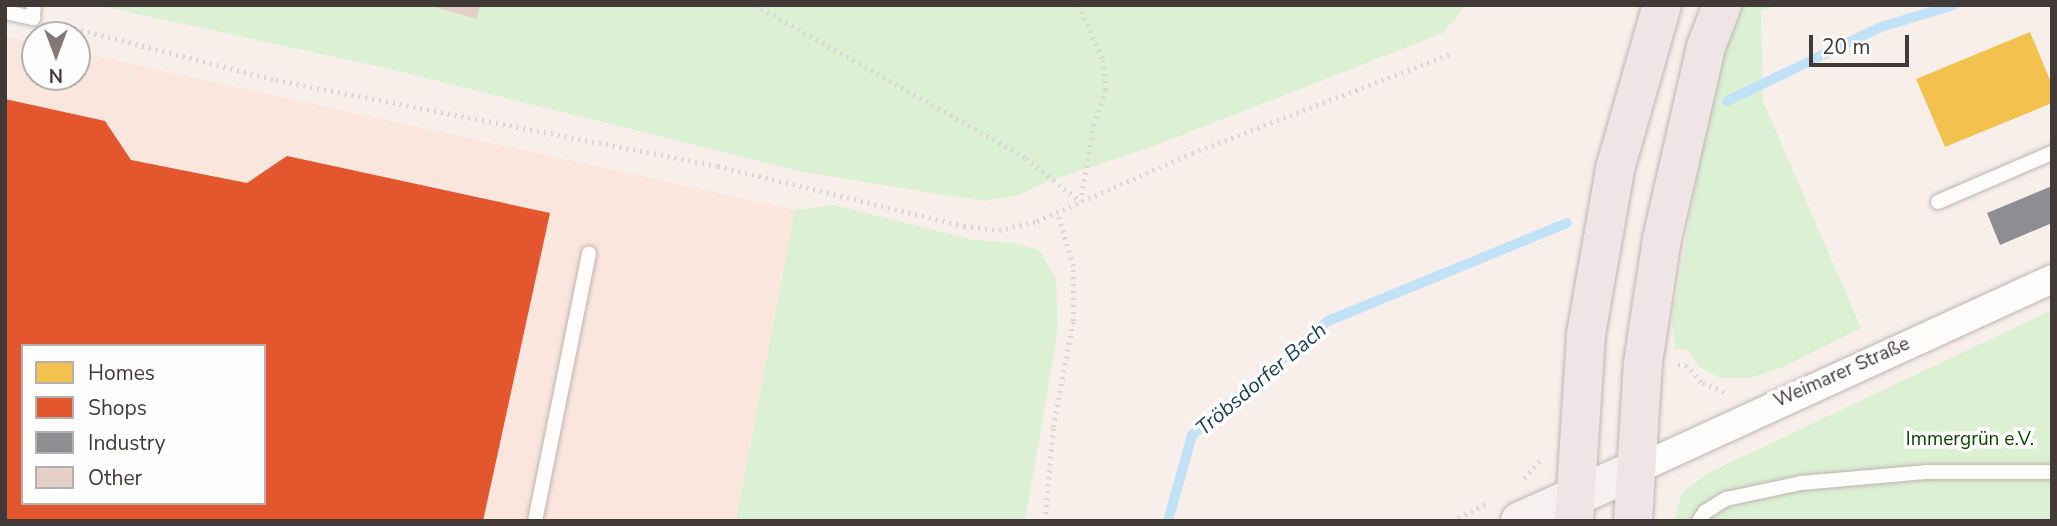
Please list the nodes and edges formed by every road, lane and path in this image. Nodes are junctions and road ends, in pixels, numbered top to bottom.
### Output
1 (755, 5) edge
2 (1079, 5) edge
3 (1661, 5) edge
4 (1722, 5) edge
5 (5, 12) edge
6 (33, 12) edge
7 (1450, 54) dead end
8 (2052, 153) edge
9 (1081, 202) junction
10 (1938, 202) dead end
11 (1057, 212) junction
12 (589, 253) dead end
13 (2052, 279) edge
14 (1635, 471) junction
15 (2052, 472) edge
16 (1574, 508) edge
17 (535, 521) edge
18 (1045, 521) edge
19 (1520, 521) edge
20 (1633, 521) edge
21 (1699, 521) edge

1 - 9 path
2 - 9 path
3 - 16 main road
4 - 14 main road
5 - 6 lane
6 - 11 path
7 - 9 path
8 - 10 lane
9 - 11 path
11 - 18 path
12 - 17 lane
13 - 14 street, Weimarer Straße
14 - 16 street
14 - 20 main road
15 - 21 lane
16 - 19 street

